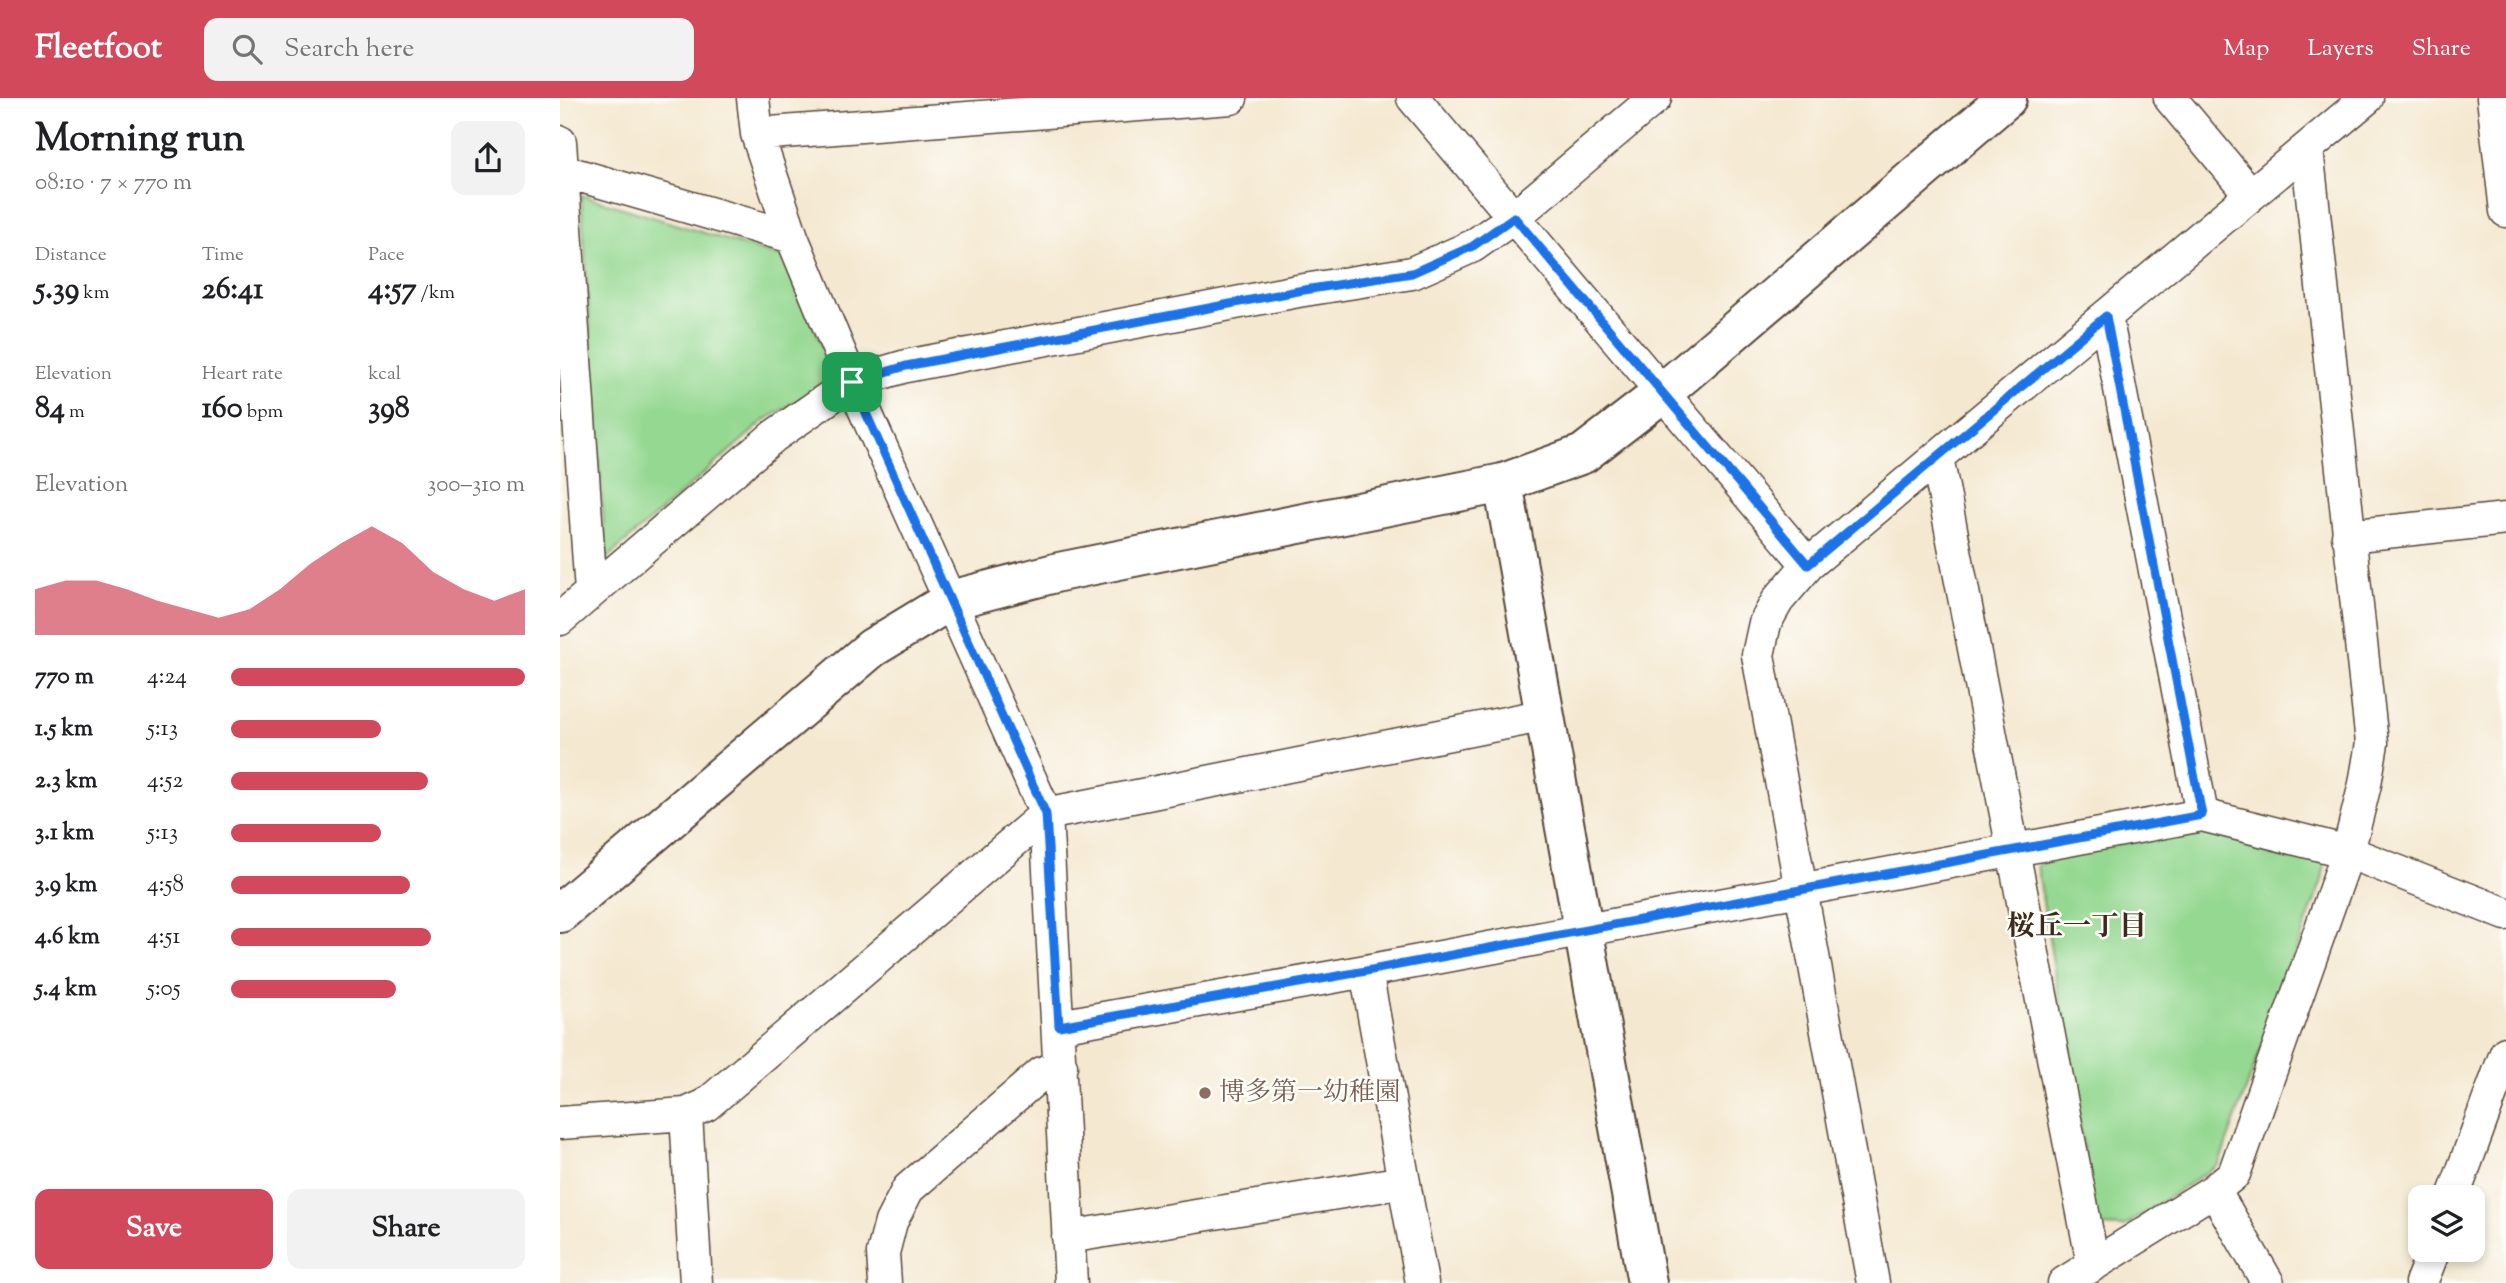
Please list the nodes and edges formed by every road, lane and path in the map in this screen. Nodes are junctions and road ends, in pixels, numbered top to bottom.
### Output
1 (753, 98) edge
2 (1231, 98) edge
3 (1413, 98) edge
4 (1655, 98) edge
5 (2007, 98) edge
6 (2170, 98) edge
7 (2367, 98) edge
8 (2493, 98) edge
9 (757, 134) junction
10 (2307, 149) junction
11 (560, 161) edge
12 (2251, 195) junction
13 (2506, 211) edge
14 (1514, 217) junction
15 (792, 237) junction
16 (2106, 316) junction
17 (852, 382) junction
18 (1661, 394) junction
19 (1937, 457) junction
20 (1503, 483) junction
21 (2506, 519) edge
22 (2348, 536) junction
23 (1808, 565) junction
24 (591, 592) junction
25 (951, 600) junction
26 (560, 619) edge
27 (1546, 715) junction
28 (1046, 814) junction
29 (2202, 815) junction
30 (2014, 849) junction
31 (2348, 852) junction
32 (1800, 890) junction
33 (560, 913) edge
34 (2506, 914) edge
35 (1584, 929) junction
36 (1366, 971) junction
37 (1059, 1026) junction
38 (2506, 1053) edge
39 (1060, 1066) junction
40 (686, 1114) junction
41 (560, 1123) edge
42 (1404, 1182) junction
43 (2457, 1185) edge
44 (2214, 1190) junction
45 (1068, 1237) junction
46 (2429, 1262) edge
47 (2094, 1264) junction
48 (696, 1283) edge
49 (884, 1283) edge
50 (1071, 1283) edge
51 (1422, 1283) edge
52 (1647, 1283) edge
53 (1873, 1283) edge
54 (2064, 1283) edge
55 (2268, 1283) edge
56 (2421, 1283) edge

1 - 9 street
2 - 9 street
3 - 14 street
4 - 14 street
5 - 18 street
6 - 12 street
7 - 10 street
8 - 13 street
9 - 15 street
10 - 12 street
10 - 22 street
11 - 15 street
11 - 24 street
12 - 16 street
14 - 17 street
14 - 18 street
15 - 17 street
16 - 19 street
16 - 29 street
17 - 24 street
17 - 25 street
18 - 20 street
18 - 23 street
19 - 23 street
19 - 30 street
20 - 25 street
20 - 27 street
21 - 22 street
22 - 31 street
23 - 32 street
24 - 26 street
25 - 28 street
25 - 33 street
27 - 28 street
27 - 35 street
28 - 37 street
28 - 40 street
29 - 30 street
29 - 31 street
30 - 32 street
30 - 47 street
31 - 34 street
31 - 44 street
32 - 35 street
32 - 53 street
35 - 36 street
35 - 52 street
36 - 37 street
36 - 42 street
37 - 39 street
38 - 43 street
39 - 45 street
39 - 49 street
40 - 41 street
40 - 48 street
42 - 45 street
42 - 51 street
44 - 47 street
44 - 55 street
45 - 50 street
46 - 56 street
47 - 54 street

